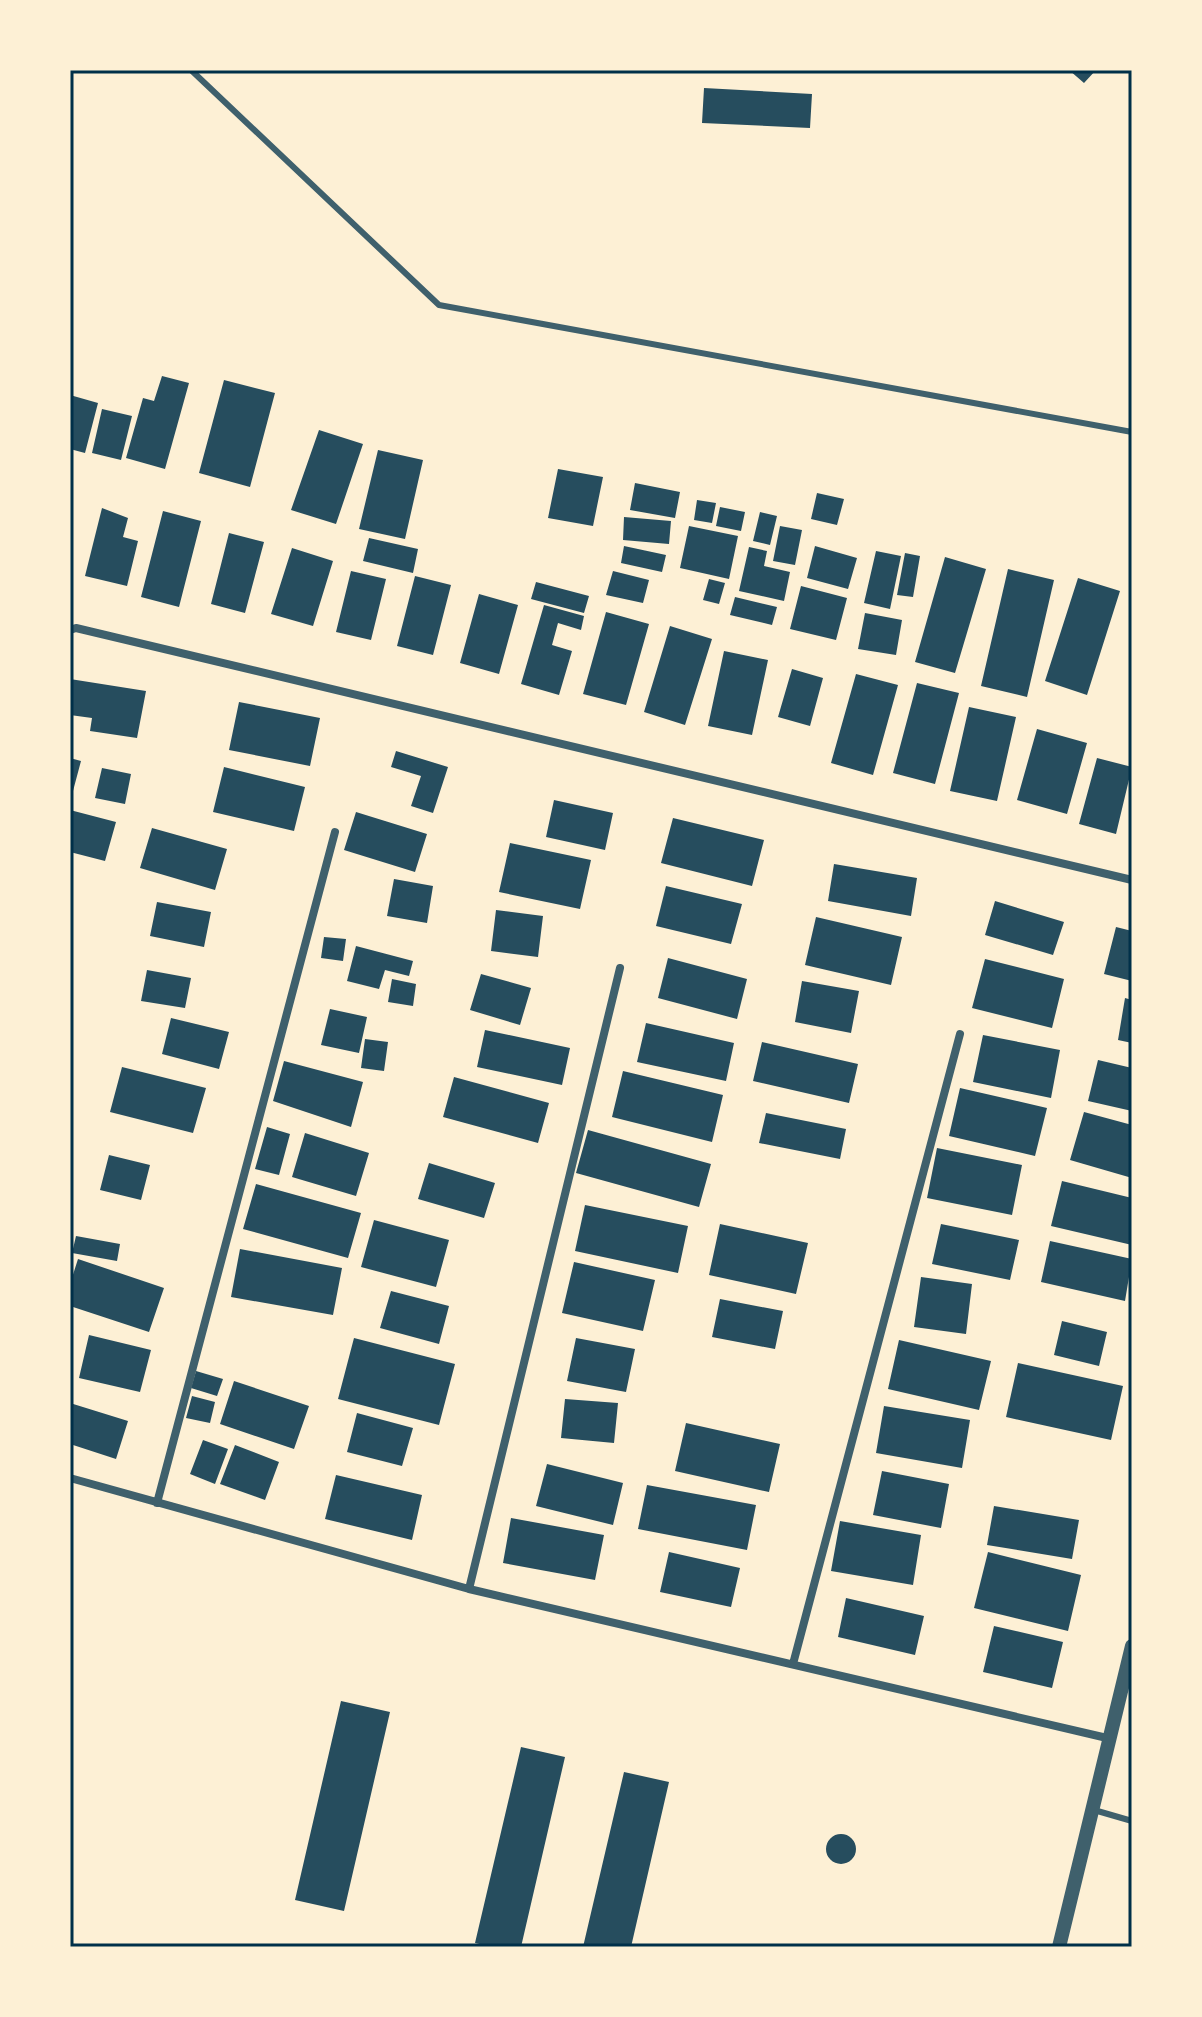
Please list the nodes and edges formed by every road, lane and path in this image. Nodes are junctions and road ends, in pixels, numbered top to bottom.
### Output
1 (191, 70) edge
2 (1132, 432) edge
3 (70, 630) edge
4 (335, 832) dead end
5 (1132, 880) edge
6 (620, 968) dead end
7 (960, 1034) dead end
8 (70, 1478) edge
9 (157, 1503) junction
10 (469, 1589) junction
11 (1132, 1646) edge
12 (793, 1664) junction
13 (1107, 1738) junction
14 (1091, 1809) junction
15 (1132, 1821) edge
16 (1059, 1947) edge

1 - 2 lane
3 - 5 street
4 - 9 street
6 - 10 street
7 - 12 street
8 - 9 street
9 - 10 street
10 - 12 street
11 - 13 street
12 - 13 street
13 - 14 street
14 - 15 lane
14 - 16 street

